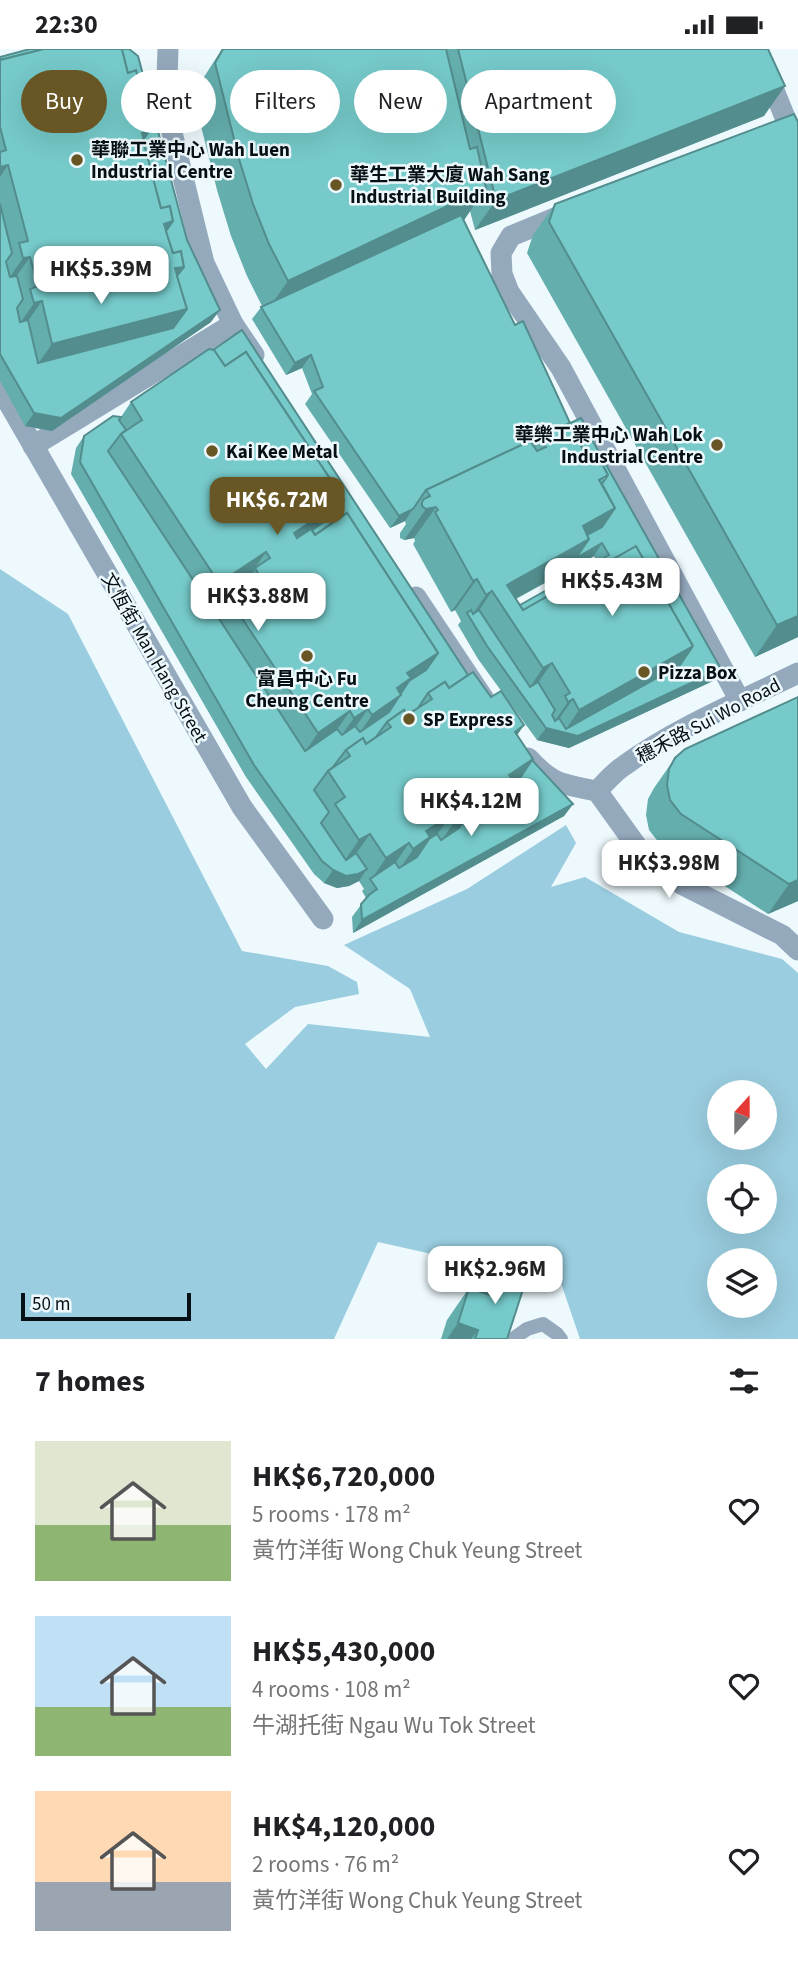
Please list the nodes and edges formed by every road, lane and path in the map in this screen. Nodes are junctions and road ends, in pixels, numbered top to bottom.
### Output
1 (168, 49) edge
2 (757, 49) edge
3 (788, 127) junction
4 (764, 136) edge
5 (798, 149) edge
6 (588, 205) edge
7 (233, 324) junction
8 (264, 369) edge
9 (0, 388) edge
10 (33, 446) junction
11 (408, 585) edge
12 (798, 673) edge
13 (740, 701) junction
14 (498, 717) edge
15 (519, 746) edge
16 (597, 791) junction
17 (323, 919) dead end
18 (798, 950) edge
19 (513, 1339) edge
20 (561, 1339) edge

1 - 7 street
2 - 3 street
3 - 4 street
3 - 5 street
6 - 13 street
7 - 8 street
7 - 10 street
9 - 10 street, 文恆街 Man Hang Street
10 - 17 street, 文恆街 Man Hang Street
11 - 14 street
12 - 13 street, 穗禾路 Sui Wo Road
13 - 16 street, 穗禾路 Sui Wo Road
15 - 16 street
16 - 18 street
19 - 20 lane

